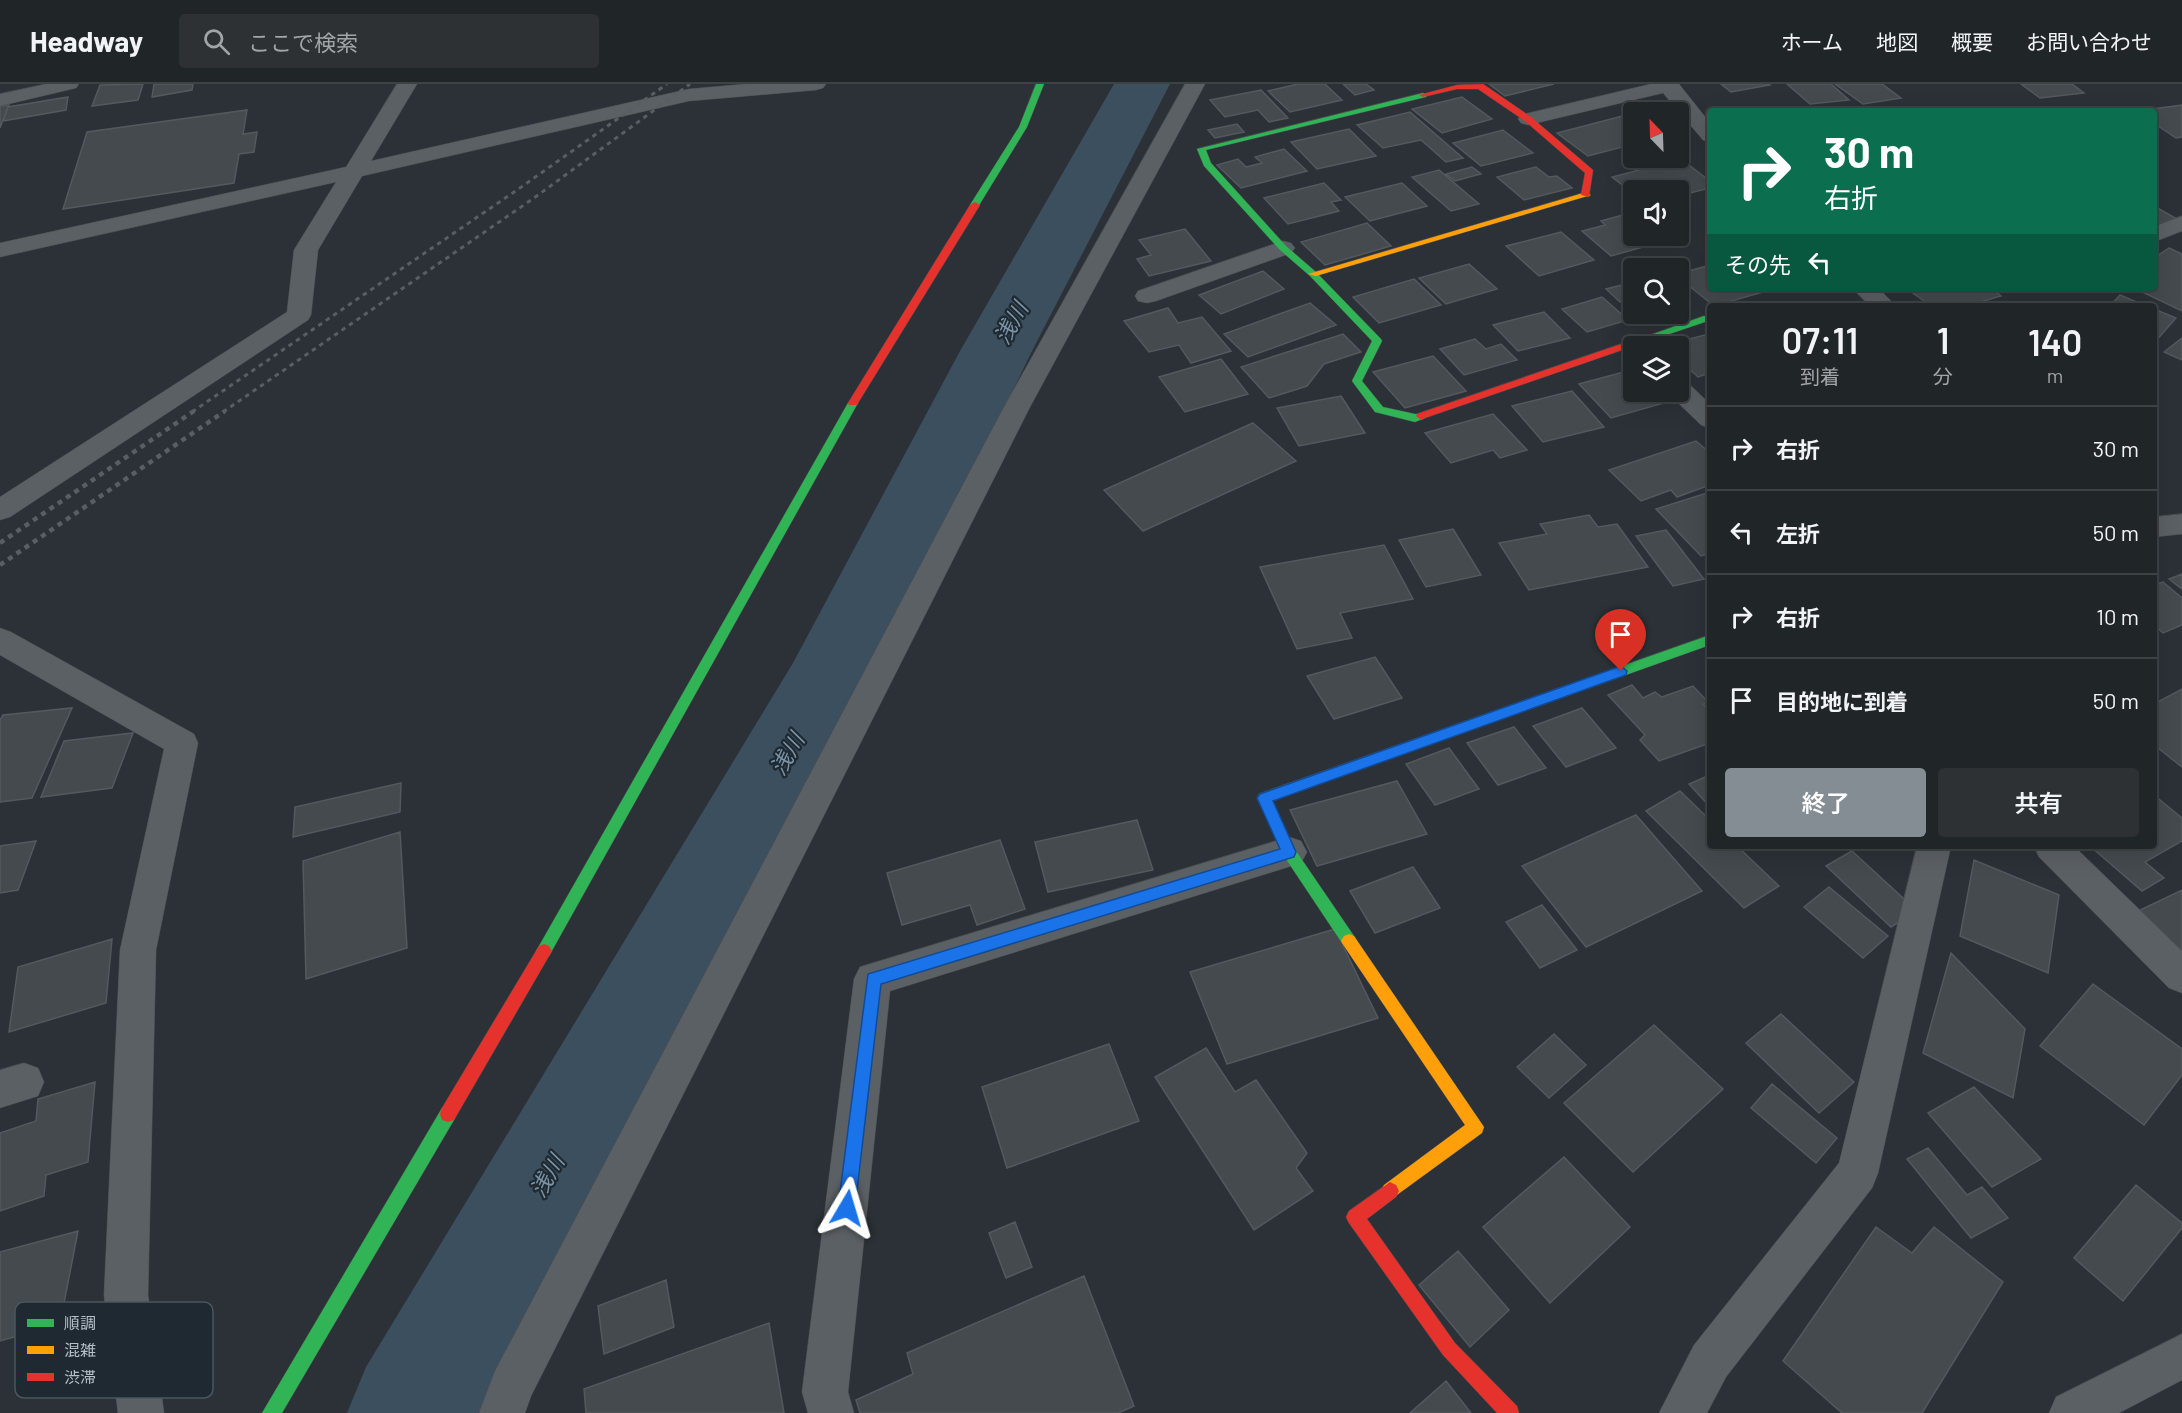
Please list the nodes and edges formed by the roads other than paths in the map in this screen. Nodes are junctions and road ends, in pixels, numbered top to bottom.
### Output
1 (69, 84) edge
2 (407, 84) edge
3 (816, 84) edge
4 (1040, 84) edge
5 (1174, 84) edge
6 (1180, 84) edge
7 (1195, 84) edge
8 (1202, 84) edge
9 (1668, 85) edge
10 (0, 100) edge
11 (1528, 119) junction
12 (1707, 132) edge
13 (352, 171) junction
14 (2182, 223) edge
15 (2157, 234) edge
16 (1283, 248) junction
17 (0, 250) edge
18 (1313, 274) junction
19 (1867, 291) edge
20 (1147, 296) dead end
21 (1881, 303) edge
22 (1704, 319) dead end
23 (1660, 336) edge
24 (1623, 350) edge
25 (1689, 399) edge
26 (1707, 416) edge
27 (0, 510) edge
28 (2182, 524) edge
29 (2157, 528) edge
30 (0, 640) edge
31 (1707, 641) edge
32 (1933, 849) edge
33 (2054, 849) edge
34 (1289, 852) junction
35 (2182, 976) edge
36 (127, 1302) edge
37 (2182, 1356) edge
38 (139, 1398) edge
39 (141, 1413) edge
40 (271, 1413) edge
41 (502, 1413) edge
42 (831, 1413) edge
43 (1510, 1413) edge
44 (1682, 1413) edge
45 (2072, 1413) edge

1 - 10 street
2 - 13 street
3 - 13 street
4 - 40 street
5 - 6 street
6 - 7 street
7 - 8 street
7 - 41 street
9 - 11 street
9 - 12 street
11 - 16 street
11 - 18 street
13 - 17 street
13 - 27 street
14 - 15 street
16 - 18 street
16 - 20 street
18 - 24 street
19 - 21 street
22 - 23 street
25 - 26 street
28 - 29 street
30 - 36 street
31 - 34 street
32 - 44 street
33 - 35 street
34 - 42 street
34 - 43 street
37 - 45 street
38 - 39 street

